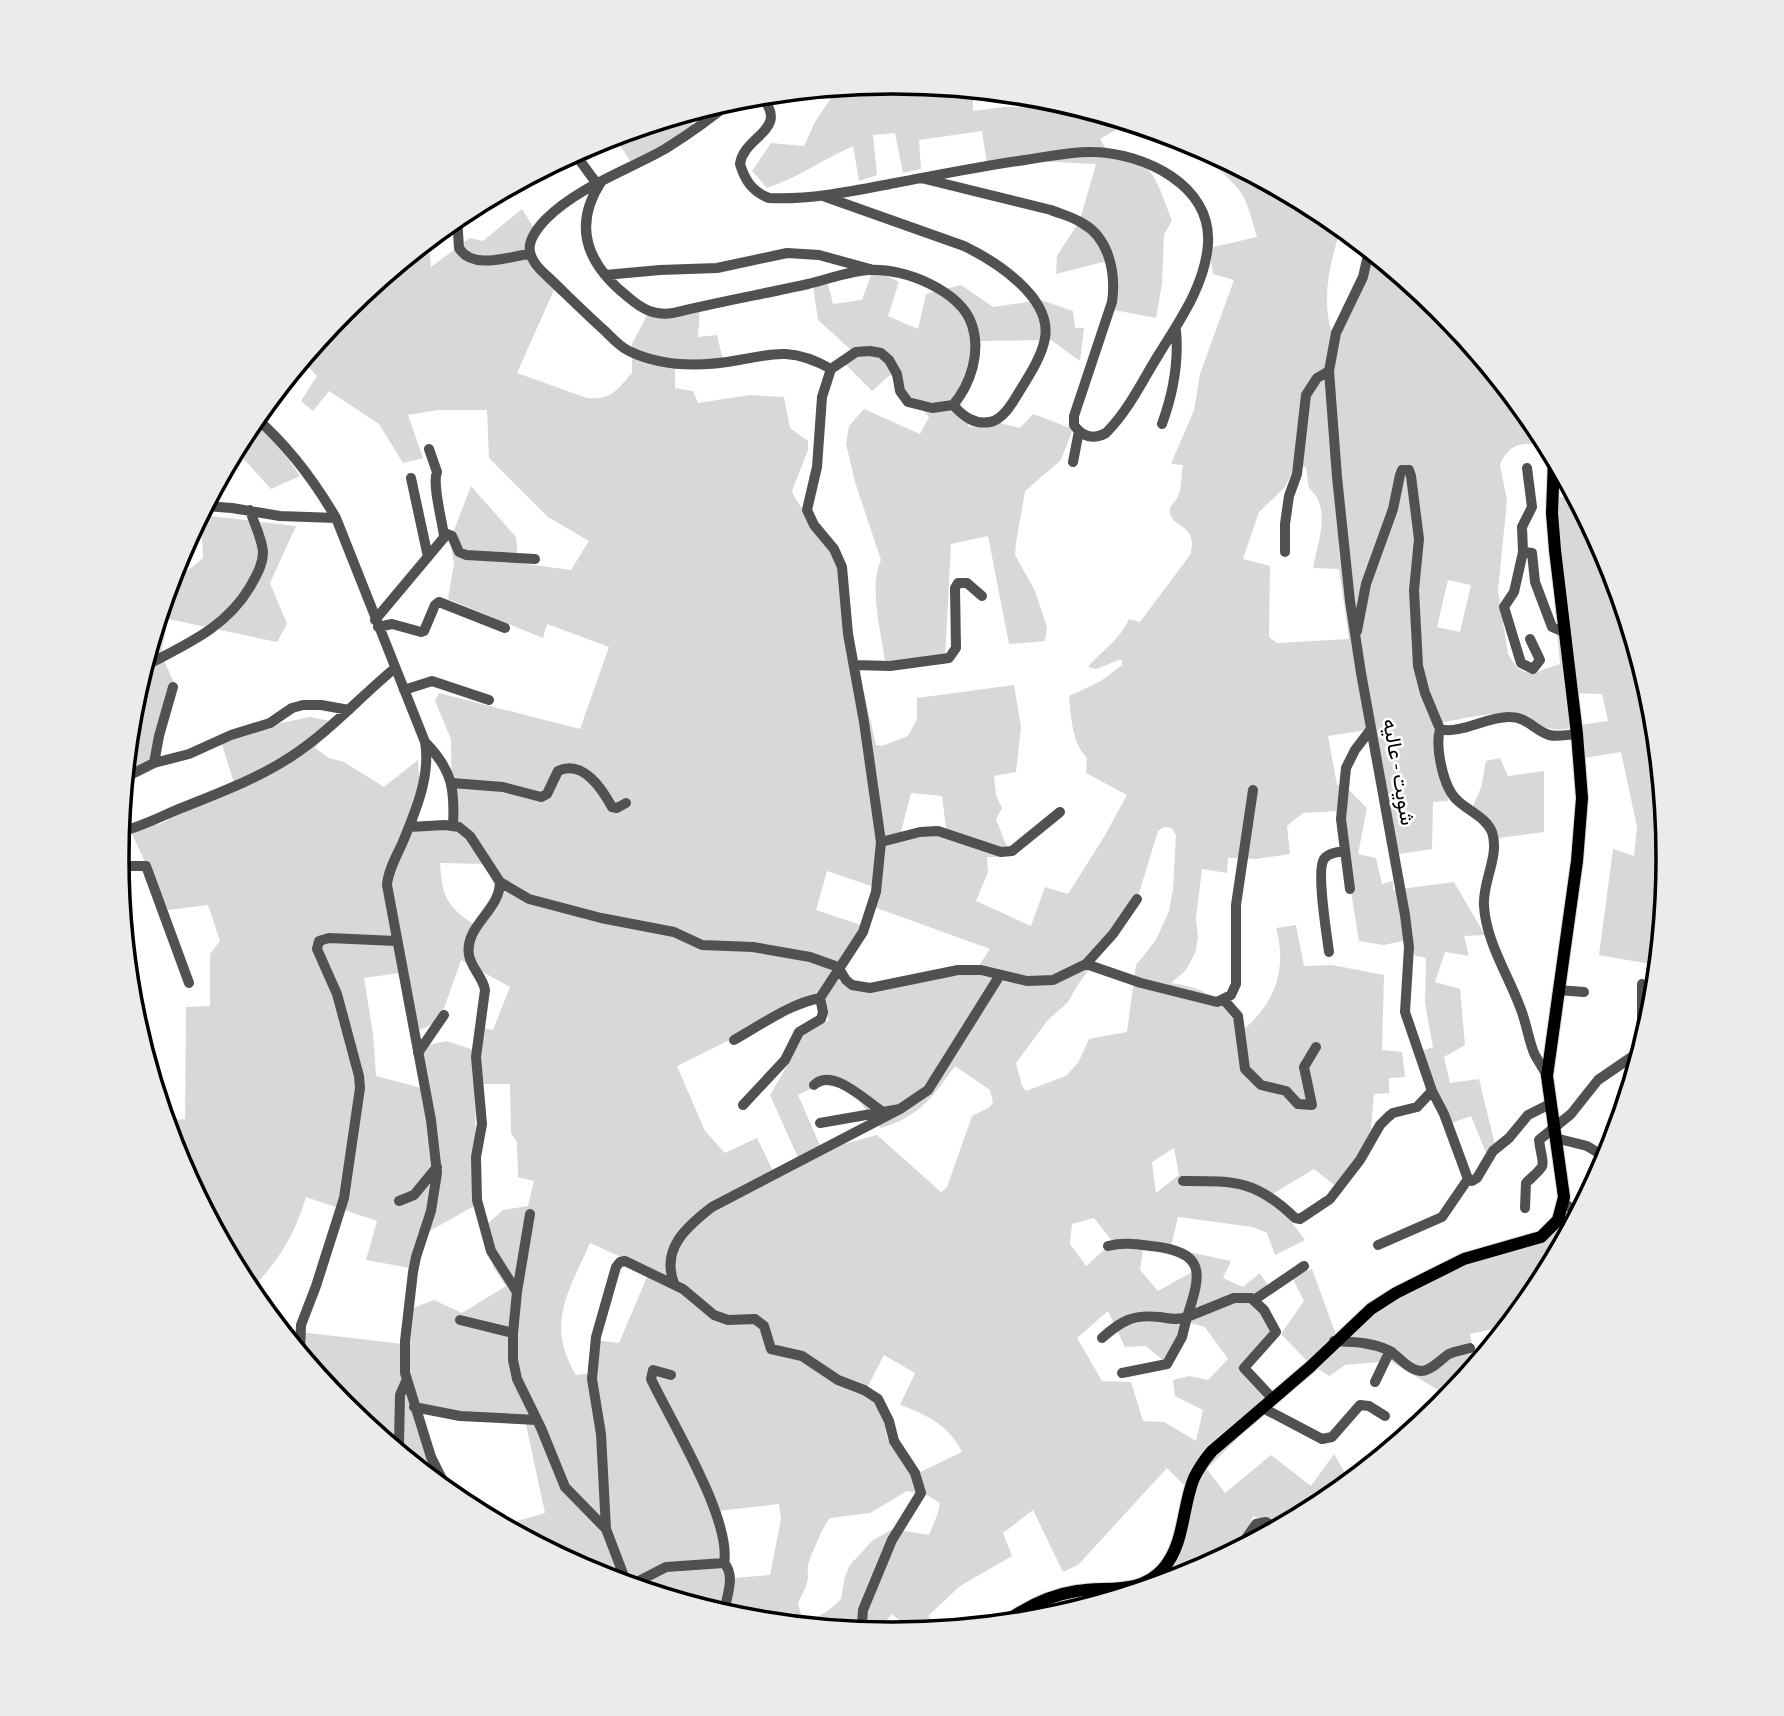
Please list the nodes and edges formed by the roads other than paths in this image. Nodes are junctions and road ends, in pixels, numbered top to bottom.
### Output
1 (767, 105) edge
2 (711, 117) edge
3 (581, 161) edge
4 (921, 178) junction
5 (599, 183) junction
6 (822, 195) junction
7 (458, 230) edge
8 (528, 254) junction
9 (1367, 260) edge
10 (873, 270) junction
11 (605, 275) junction
12 (1176, 330) junction
13 (831, 369) junction
14 (1329, 371) junction
15 (953, 405) junction
16 (1162, 424) dead end
17 (263, 425) edge
18 (1079, 431) junction
19 (429, 449) dead end
20 (1073, 462) dead end
21 (1527, 468) dead end
22 (1553, 477) edge
23 (411, 478) dead end
24 (214, 507) edge
25 (250, 510) junction
26 (336, 518) junction
27 (444, 536) junction
28 (1284, 552) dead end
29 (1523, 552) junction
30 (428, 557) junction
31 (535, 559) dead end
32 (982, 596) dead end
33 (376, 623) junction
34 (505, 628) dead end
35 (1566, 633) junction
36 (1356, 638) junction
37 (1530, 639) dead end
38 (155, 661) edge
39 (854, 665) junction
40 (395, 668) junction
41 (173, 687) dead end
42 (404, 690) junction
43 (489, 700) dead end
44 (349, 710) junction
45 (1371, 729) junction
46 (1440, 729) junction
47 (1577, 734) junction
48 (425, 742) junction
49 (154, 763) junction
50 (133, 773) edge
51 (452, 783) junction
52 (1253, 790) dead end
53 (626, 803) dead end
54 (1060, 812) dead end
55 (453, 825) junction
56 (409, 827) junction
57 (130, 829) edge
58 (881, 842) junction
59 (1344, 851) junction
60 (129, 866) edge
61 (500, 882) junction
62 (1350, 890) dead end
63 (1136, 899) dead end
64 (396, 941) junction
65 (1329, 952) dead end
66 (1086, 964) junction
67 (838, 967) junction
68 (1000, 975) junction
69 (189, 983) dead end
70 (1642, 984) dead end
71 (1558, 990) junction
72 (1584, 992) dead end
73 (820, 998) junction
74 (1224, 1000) junction
75 (1642, 1001) edge
76 (444, 1015) dead end
77 (734, 1040) dead end
78 (1316, 1047) dead end
79 (418, 1053) junction
80 (1628, 1059) edge
81 (1547, 1076) junction
82 (814, 1085) dead end
83 (1432, 1091) junction
84 (1550, 1104) junction
85 (743, 1105) dead end
86 (900, 1109) junction
87 (883, 1112) junction
88 (820, 1123) dead end
89 (1555, 1134) junction
90 (1596, 1153) edge
91 (437, 1167) junction
92 (1468, 1179) junction
93 (1183, 1181) dead end
94 (399, 1201) dead end
95 (1564, 1203) junction
96 (1525, 1208) dead end
97 (1571, 1208) edge
98 (530, 1214) dead end
99 (1378, 1245) dead end
100 (1108, 1247) dead end
101 (1304, 1266) dead end
102 (674, 1283) junction
103 (517, 1292) junction
104 (1254, 1300) junction
105 (1187, 1318) junction
106 (460, 1320) dead end
107 (513, 1333) junction
108 (1102, 1338) dead end
109 (300, 1340) edge
110 (1335, 1341) junction
111 (1470, 1348) dead end
112 (1392, 1352) junction
113 (1122, 1373) dead end
114 (671, 1375) dead end
115 (407, 1379) junction
116 (1375, 1382) dead end
117 (1268, 1403) junction
118 (414, 1406) junction
119 (1385, 1416) dead end
120 (537, 1420) junction
121 (398, 1440) edge
122 (436, 1469) edge
123 (1267, 1523) edge
124 (606, 1529) junction
125 (1251, 1532) edge
126 (724, 1563) junction
127 (624, 1572) edge
128 (1159, 1573) edge
129 (642, 1579) edge
130 (1108, 1590) edge
131 (726, 1603) dead end
132 (1032, 1609) edge
133 (862, 1621) edge

1 - 6 street
2 - 5 street
3 - 5 street
4 - 6 street
4 - 12 street
4 - 18 street
5 - 8 street
5 - 11 street
6 - 15 street
7 - 8 street
8 - 13 street
9 - 14 street, شويت - عاليه
10 - 11 street
10 - 11 street
10 - 15 street
12 - 16 street
12 - 18 street
13 - 15 street
13 - 39 street
14 - 28 street
14 - 36 street, شويت - عاليه
17 - 26 street
18 - 20 street
19 - 27 street
21 - 29 street
22 - 35 main road
23 - 30 street
24 - 25 street
25 - 26 street
25 - 38 street
26 - 33 street
27 - 30 street
27 - 31 street
29 - 35 street
29 - 37 street
30 - 33 street
32 - 39 street
33 - 34 street
33 - 40 street
35 - 47 main road
36 - 45 street, شويت - عاليه
36 - 46 street
39 - 58 street
40 - 42 street
40 - 44 street
41 - 49 street
42 - 43 street
42 - 48 street
44 - 49 street
44 - 57 street
45 - 59 street
45 - 83 street, شويت - عاليه
46 - 47 street
46 - 81 street
47 - 71 main road
48 - 51 street
48 - 56 street
49 - 50 street
51 - 53 street
51 - 55 street
52 - 74 street
54 - 58 street
55 - 56 street
55 - 61 street
56 - 64 street
58 - 67 street
59 - 62 street
59 - 65 street
60 - 69 street
61 - 67 street
61 - 103 street
63 - 66 street
64 - 79 street
64 - 109 street
66 - 68 street
66 - 74 street
67 - 68 street
67 - 73 street
68 - 86 street
70 - 75 street
71 - 72 street
71 - 81 main road
73 - 77 street
73 - 85 street
74 - 78 street
76 - 79 street
79 - 91 street
80 - 89 street
81 - 84 main road
82 - 87 street
83 - 92 street, شويت - عاليه
83 - 93 street
84 - 89 main road
84 - 92 street
86 - 87 street
86 - 102 street
87 - 88 street
89 - 90 street
89 - 95 main road
89 - 96 street
91 - 94 street
91 - 115 street
92 - 99 street
95 - 97 street
95 - 110 main road
98 - 103 street
100 - 105 street
101 - 104 street
102 - 124 street
102 - 133 street
103 - 107 street
104 - 105 street
104 - 117 street
105 - 108 street
105 - 113 street
106 - 107 street
107 - 120 street
110 - 112 street
110 - 117 main road
111 - 112 street
112 - 116 street
114 - 126 street
115 - 118 street
115 - 121 street
117 - 119 street
117 - 128 main road
118 - 120 street
118 - 122 street
120 - 124 street
123 - 125 street
124 - 127 street
126 - 129 street
126 - 131 street
130 - 132 main road

